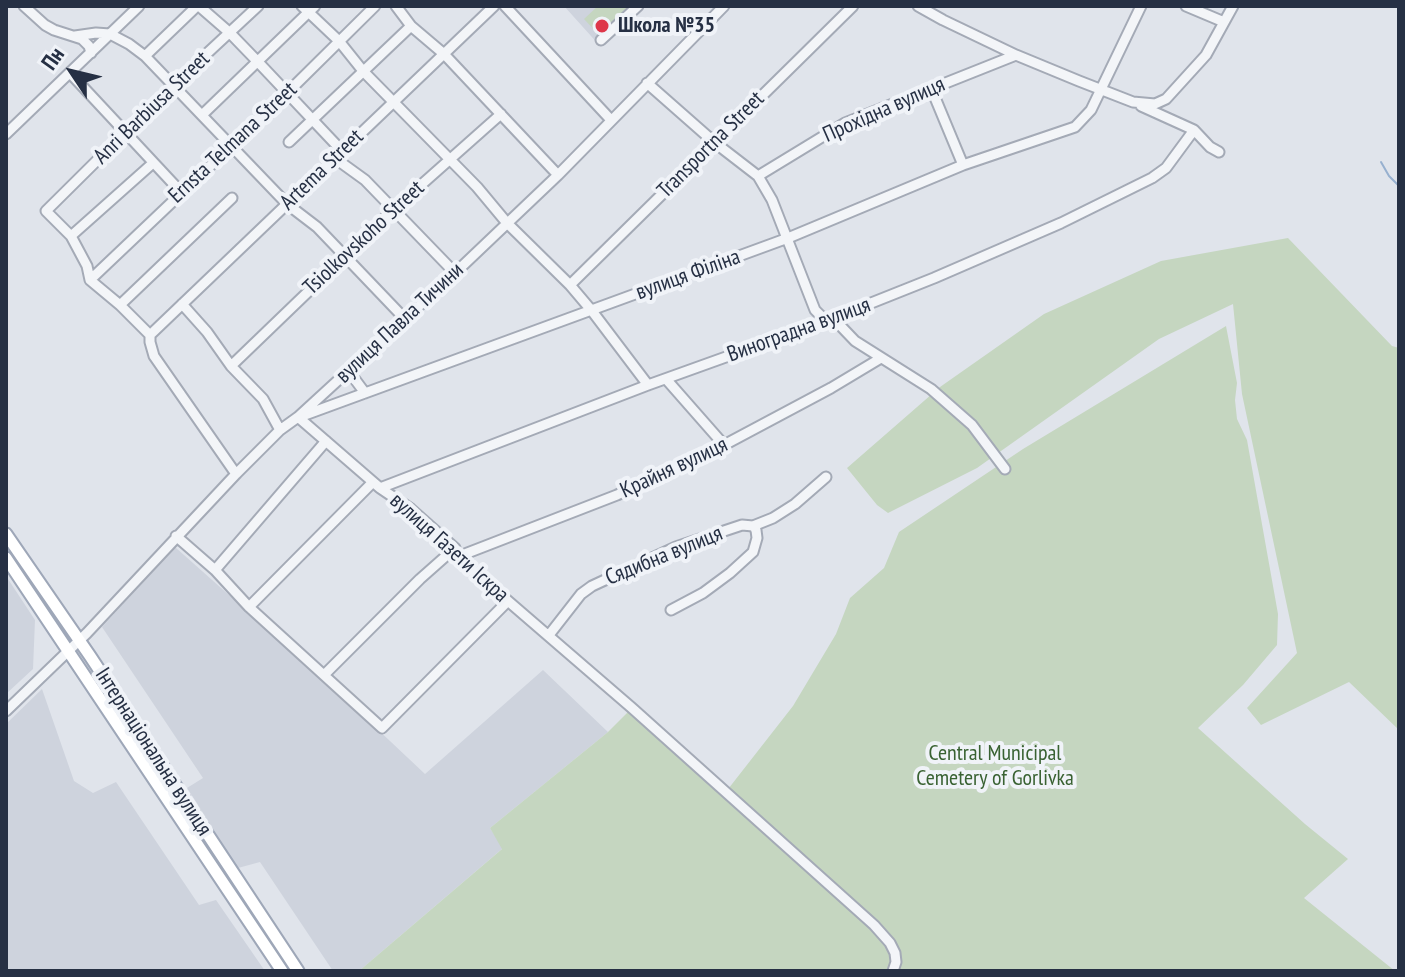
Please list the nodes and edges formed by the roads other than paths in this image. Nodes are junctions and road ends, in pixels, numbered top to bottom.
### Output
1 (24, 6) edge
2 (139, 6) edge
3 (198, 6) edge
4 (258, 6) edge
5 (375, 6) edge
6 (396, 6) edge
7 (494, 6) edge
8 (505, 6) edge
9 (638, 6) edge
10 (724, 6) edge
11 (853, 6) edge
12 (918, 6) edge
13 (1141, 6) edge
14 (1186, 6) edge
15 (1233, 6) edge
16 (309, 8) edge
17 (1224, 22) junction
18 (411, 26) junction
19 (230, 33) junction
20 (110, 34) junction
21 (75, 36) junction
22 (601, 40) dead end
23 (339, 41) junction
24 (91, 53) junction
25 (444, 54) junction
26 (1016, 55) junction
27 (145, 56) junction
28 (258, 62) junction
29 (363, 71) junction
30 (70, 73) junction
31 (647, 83) junction
32 (173, 85) junction
33 (931, 88) junction
34 (1101, 90) junction
35 (288, 92) junction
36 (392, 101) junction
37 (1133, 102) junction
38 (501, 114) junction
39 (202, 115) junction
40 (314, 120) junction
41 (611, 120) junction
42 (1194, 130) junction
43 (126, 132) junction
44 (6, 134) edge
45 (289, 142) dead end
46 (714, 142) junction
47 (230, 145) junction
48 (1219, 152) dead end
49 (339, 155) junction
50 (450, 159) junction
51 (153, 163) junction
52 (963, 165) junction
53 (558, 175) junction
54 (758, 176) junction
55 (181, 192) junction
56 (232, 198) dead end
57 (287, 204) junction
58 (394, 209) junction
59 (507, 223) junction
60 (71, 236) junction
61 (788, 238) junction
62 (346, 257) junction
63 (455, 273) junction
64 (90, 280) junction
65 (570, 285) junction
66 (182, 304) junction
67 (120, 305) junction
68 (592, 311) junction
69 (404, 318) junction
70 (830, 320) junction
71 (150, 335) junction
72 (881, 358) junction
73 (231, 366) junction
74 (348, 370) junction
75 (666, 379) junction
76 (648, 385) junction
77 (365, 393) junction
78 (298, 417) junction
79 (280, 430) junction
80 (326, 441) junction
81 (724, 445) junction
82 (1005, 469) dead end
83 (236, 474) junction
84 (826, 477) dead end
85 (376, 485) junction
86 (753, 526) junction
87 (6, 534) edge
88 (176, 536) junction
89 (456, 552) junction
90 (6, 558) edge
91 (215, 570) junction
92 (508, 601) junction
93 (249, 607) junction
94 (671, 610) dead end
95 (549, 635) junction
96 (79, 641) junction
97 (67, 651) junction
98 (324, 675) junction
99 (6, 711) edge
100 (282, 971) edge
101 (298, 971) edge
102 (893, 971) edge

1 - 21 street
2 - 20 street
3 - 19 street
3 - 27 street
4 - 19 street, Anri Barbiusa Street
5 - 23 street, Ernsta Telmana Street
6 - 18 street
7 - 25 street, Artema Street
8 - 41 street
9 - 22 street
10 - 31 street, вулиця Павла Тичини
11 - 46 street, Transportna Street
12 - 26 street
13 - 34 street
14 - 17 street
15 - 17 street
16 - 23 street
16 - 28 street
17 - 37 street
18 - 25 street
18 - 29 street
19 - 28 street
19 - 32 street, Anri Barbiusa Street
20 - 21 street
20 - 24 street
20 - 27 street
21 - 24 street
23 - 29 street
23 - 35 street, Ernsta Telmana Street
24 - 30 street
25 - 36 street, Artema Street
25 - 38 street
26 - 33 street, Прохідна вулиця
26 - 34 street
27 - 32 street
28 - 35 street
28 - 39 street
29 - 36 street
29 - 40 street
30 - 43 street
30 - 44 street
31 - 41 street, вулиця Павла Тичини
31 - 46 street
32 - 39 street
32 - 43 street, Anri Barbiusa Street
33 - 52 street
33 - 54 street, Прохідна вулиця
34 - 37 street
34 - 52 street, вулиця Філіна
35 - 40 street
35 - 47 street, Ernsta Telmana Street
36 - 49 street, Artema Street
36 - 50 street
37 - 42 street
38 - 50 street, Tsiolkovskoho Street
38 - 53 street
39 - 47 street
40 - 45 street
40 - 49 street
41 - 53 street, вулиця Павла Тичини
42 - 48 street
42 - 70 street, Виноградна вулиця
43 - 51 street
43 - 60 street, Anri Barbiusa Street
46 - 54 street
46 - 65 street, Transportna Street
47 - 55 street, Ernsta Telmana Street
47 - 57 street
49 - 57 street, Artema Street
49 - 58 street
50 - 58 street, Tsiolkovskoho Street
50 - 59 street
51 - 55 street
51 - 60 street
52 - 61 street, вулиця Філіна
53 - 59 street, вулиця Павла Тичини
54 - 61 street
55 - 64 street, Ernsta Telmana Street
56 - 67 street
57 - 62 street
57 - 66 street, Artema Street
58 - 62 street, Tsiolkovskoho Street
58 - 63 street
59 - 63 street, вулиця Павла Тичини
59 - 65 street
60 - 64 street
61 - 68 street, вулиця Філіна
61 - 70 street
62 - 69 street
62 - 73 street, Tsiolkovskoho Street
63 - 69 street, вулиця Павла Тичини
64 - 67 street
65 - 68 street
66 - 71 street, Artema Street
66 - 73 street
67 - 71 street
68 - 76 street
68 - 77 street, вулиця Філіна
69 - 74 street, вулиця Павла Тичини
70 - 72 street
70 - 75 street, Виноградна вулиця
71 - 83 street
72 - 81 street, Крайня вулиця
72 - 82 street
73 - 79 street
74 - 77 street
74 - 78 street, вулиця Павла Тичини
75 - 76 street, Виноградна вулиця
75 - 81 street
76 - 85 street, Виноградна вулиця
77 - 78 street, вулиця Філіна
78 - 79 street, вулиця Павла Тичини
78 - 80 street, вулиця Газети Іскра
79 - 83 street, вулиця Павла Тичини
80 - 85 street, вулиця Газети Іскра
80 - 91 street
81 - 89 street, Крайня вулиця
83 - 88 street, вулиця Павла Тичини
84 - 86 street, Сядибна вулиця
85 - 89 street, вулиця Газети Іскра
85 - 93 street
86 - 94 street, Сядибна вулиця
86 - 95 street, Сядибна вулиця
87 - 96 main road, Інтернаціональна вулиця
88 - 91 street
88 - 96 street, вулиця Павла Тичини
89 - 92 street, вулиця Газети Іскра
89 - 98 street, Крайня вулиця
90 - 97 main road, Інтернаціональна вулиця
91 - 93 street
92 - 95 street, вулиця Газети Іскра
92 - 98 street
93 - 98 street
95 - 102 street, вулиця Газети Іскра
96 - 97 street, вулиця Павла Тичини
96 - 101 main road, Інтернаціональна вулиця
97 - 99 street, вулиця Павла Тичини
97 - 100 main road, Інтернаціональна вулиця

